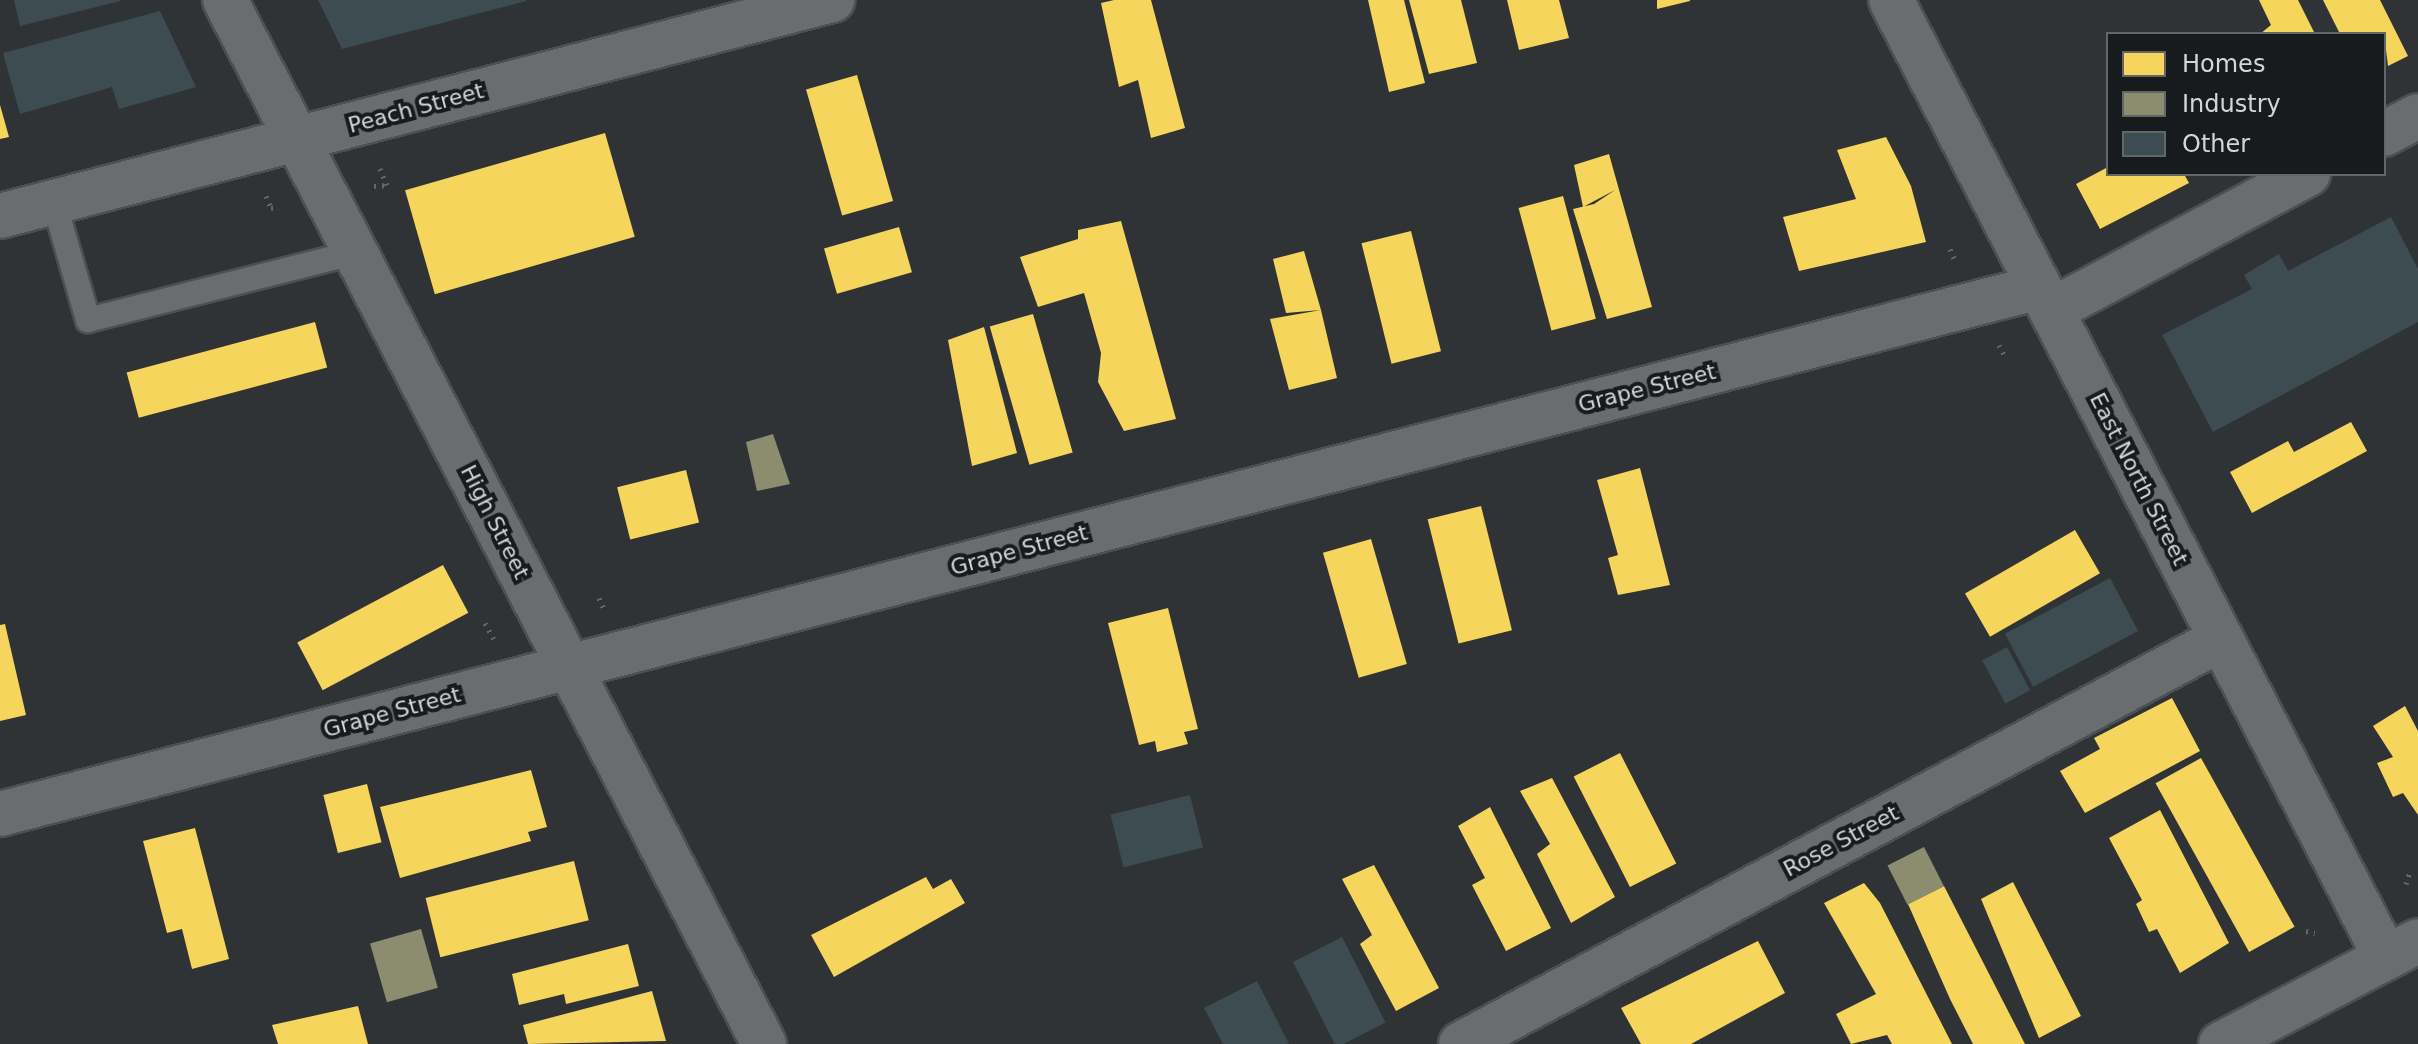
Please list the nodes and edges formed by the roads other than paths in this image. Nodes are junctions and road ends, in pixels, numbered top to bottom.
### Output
1 (225, 0) edge
2 (832, 0) edge
3 (1891, 0) edge
4 (2418, 116) edge
5 (2386, 133) edge
6 (297, 139) junction
7 (2304, 176) edge
8 (54, 202) junction
9 (0, 216) edge
10 (356, 252) junction
11 (2046, 299) junction
12 (2221, 639) junction
13 (569, 667) junction
14 (0, 814) edge
15 (2402, 950) edge
16 (764, 1044) edge
17 (1461, 1044) edge
18 (2221, 1044) edge

1 - 6 street, High Street
2 - 6 street, Peach Street
3 - 11 street, East North Street
4 - 5 street
6 - 8 street, Peach Street
6 - 10 street, High Street
7 - 11 street, Grape Street
8 - 9 street, Peach Street
8 - 10 lane
10 - 13 street, High Street
11 - 12 street, East North Street
11 - 13 street, Grape Street
12 - 15 street, East North Street
12 - 17 street, Rose Street
13 - 14 street, Grape Street
13 - 16 street, High Street
15 - 18 street

